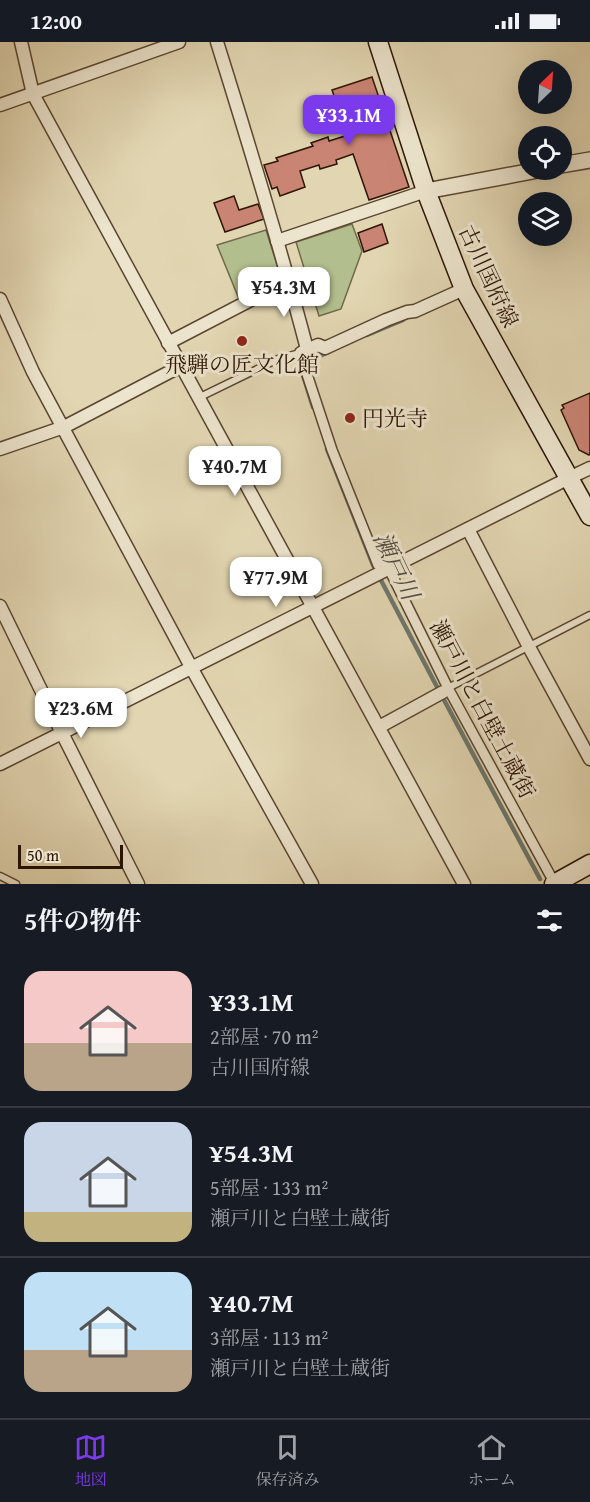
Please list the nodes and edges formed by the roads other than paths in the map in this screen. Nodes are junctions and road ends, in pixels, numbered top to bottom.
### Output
1 (21, 42) edge
2 (179, 42) edge
3 (217, 42) edge
4 (378, 42) edge
5 (33, 94) junction
6 (0, 105) edge
7 (590, 159) edge
8 (572, 163) edge
9 (518, 174) edge
10 (426, 191) junction
11 (277, 241) junction
12 (289, 280) junction
13 (464, 289) junction
14 (0, 299) edge
15 (168, 344) junction
16 (303, 353) junction
17 (181, 366) junction
18 (198, 398) junction
19 (64, 427) junction
20 (0, 449) edge
21 (590, 468) edge
22 (569, 478) junction
23 (590, 516) edge
24 (468, 529) junction
25 (382, 572) junction
26 (0, 606) edge
27 (312, 606) junction
28 (590, 615) edge
29 (530, 648) junction
30 (192, 668) junction
31 (442, 692) junction
32 (379, 727) junction
33 (62, 733) junction
34 (590, 759) edge
35 (0, 764) edge
36 (590, 864) edge
37 (0, 876) edge
38 (16, 884) edge
39 (138, 884) edge
40 (312, 884) edge
41 (464, 884) edge
42 (555, 884) edge

1 - 5 street
2 - 5 street
3 - 11 street
4 - 10 main road, 古川国府線
5 - 6 street
5 - 15 street
7 - 8 street
9 - 10 street
10 - 11 street
10 - 13 main road, 古川国府線
11 - 12 street
12 - 15 street
12 - 16 street
13 - 16 street
13 - 22 main road, 古川国府線
14 - 19 street
15 - 17 street
16 - 18 lane
16 - 25 street, 瀬戸川と白壁土蔵街
17 - 18 street
17 - 19 street
18 - 27 street
19 - 20 street
19 - 30 street
21 - 22 street
22 - 23 main road, 古川国府線
22 - 24 street
24 - 25 street
24 - 29 street
25 - 27 street
25 - 31 street, 瀬戸川と白壁土蔵街
26 - 33 street
27 - 30 street
27 - 32 street
28 - 29 lane
29 - 31 lane
29 - 34 street
30 - 33 street
30 - 40 street
31 - 32 street
31 - 42 street, 瀬戸川と白壁土蔵街
32 - 41 street
33 - 35 street
33 - 39 street
36 - 42 main road
37 - 38 lane

